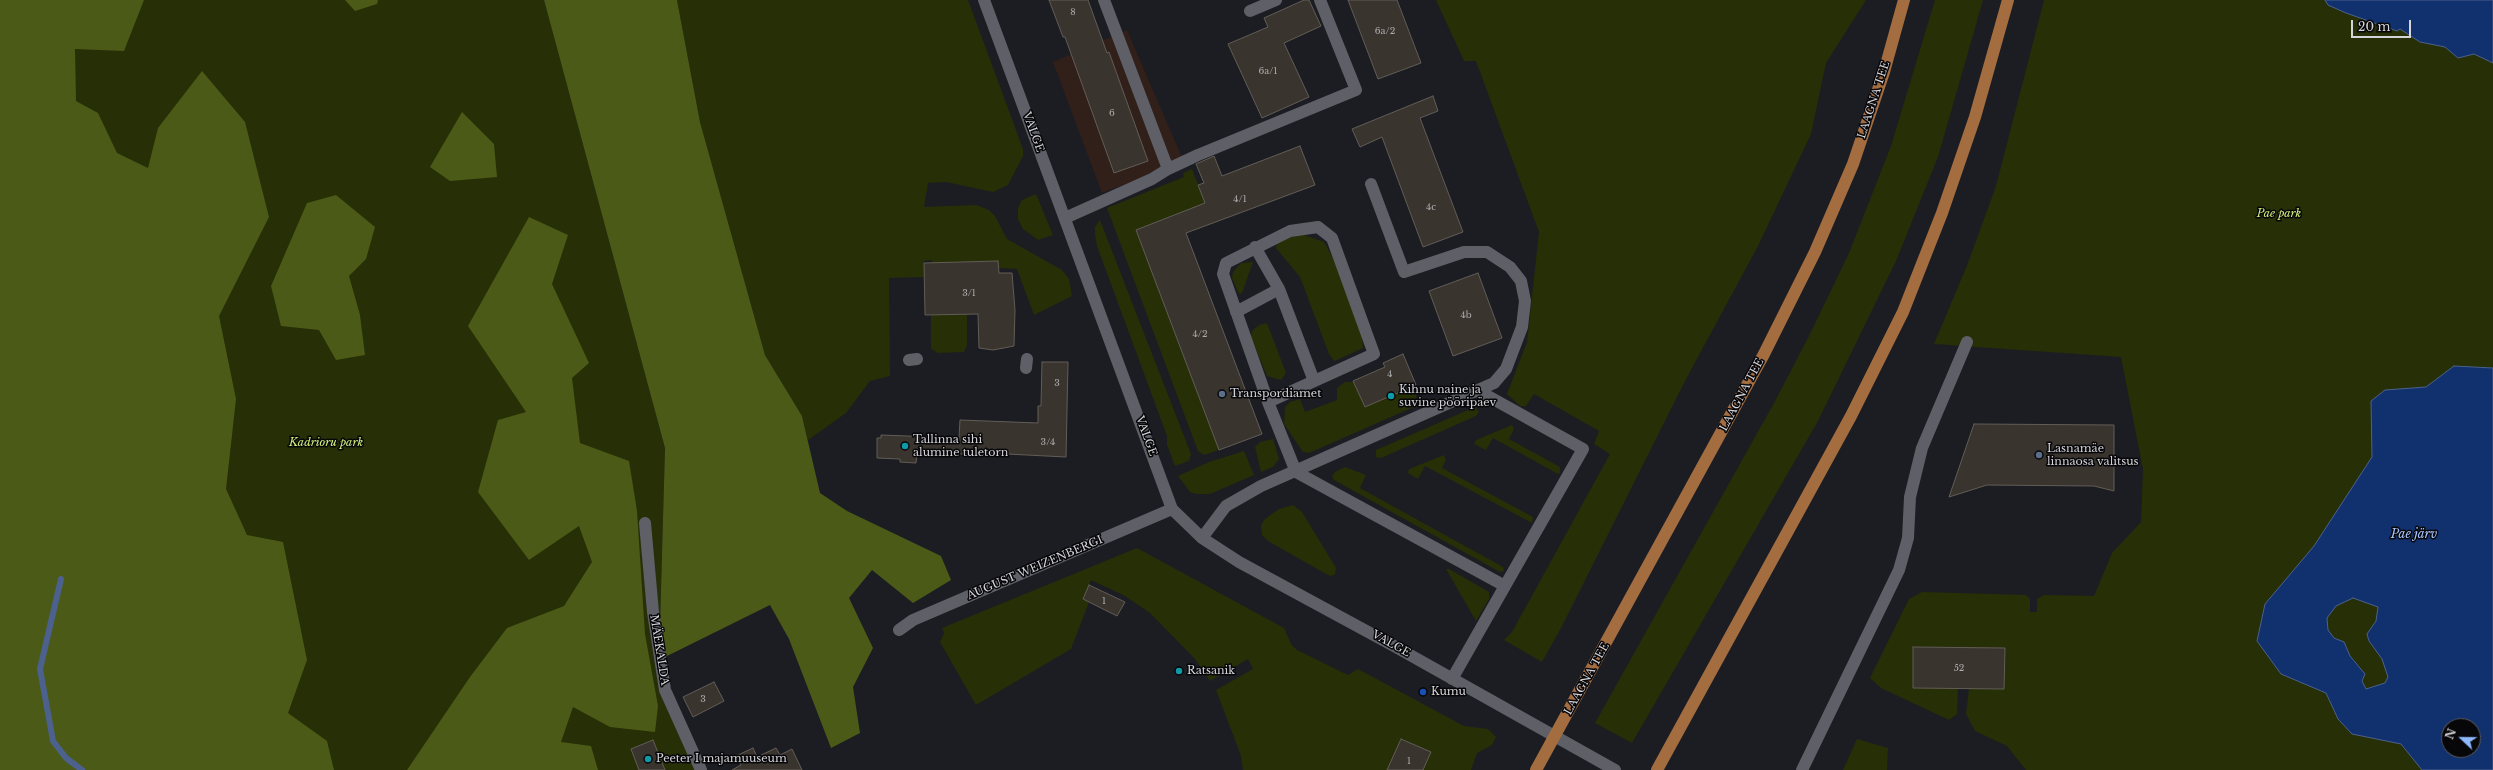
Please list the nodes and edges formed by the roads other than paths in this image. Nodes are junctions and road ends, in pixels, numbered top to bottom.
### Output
1 (984, 0) edge
2 (1104, 0) edge
3 (1276, 0) edge
4 (1320, 0) edge
5 (1904, 0) edge
6 (2008, 0) edge
7 (1250, 12) dead end
8 (1168, 169) junction
9 (1371, 184) dead end
10 (1065, 218) junction
11 (1255, 247) junction
12 (1279, 289) junction
13 (1236, 312) junction
14 (1967, 342) dead end
15 (1314, 381) junction
16 (1477, 390) junction
17 (1268, 402) junction
18 (1296, 472) junction
19 (1172, 509) junction
20 (645, 523) dead end
21 (1202, 538) junction
22 (1505, 586) junction
23 (899, 630) dead end
24 (1452, 679) junction
25 (701, 770) edge
26 (1536, 770) edge
27 (1615, 770) edge
28 (1657, 770) edge
29 (1802, 770) edge

1 - 10 street, VALGE
2 - 8 street
3 - 7 street
4 - 8 street
5 - 26 main road, LAAGNA TEE
6 - 28 main road
8 - 10 street
9 - 16 street
10 - 19 street, VALGE
11 - 12 street
11 - 13 street
11 - 15 street
12 - 13 street
12 - 15 street
13 - 17 street
14 - 29 street
15 - 17 street
16 - 18 street
16 - 22 street
17 - 18 street
18 - 21 street
18 - 22 street
19 - 21 street, VALGE
19 - 23 street, AUGUST WEIZENBERGI
20 - 25 street, MÄEKALDA
21 - 24 street, VALGE
22 - 24 street
24 - 27 street, VALGE

